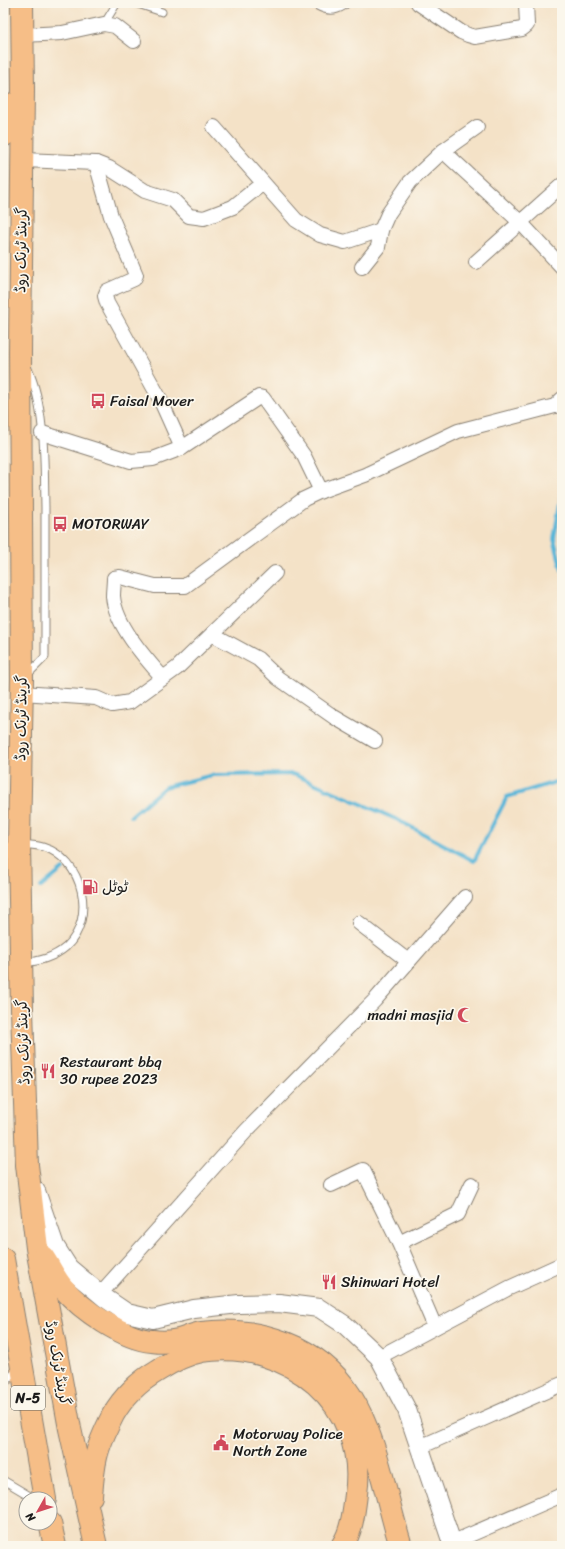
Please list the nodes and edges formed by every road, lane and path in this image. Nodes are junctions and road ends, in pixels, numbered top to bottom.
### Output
1 (13, 3) edge
2 (22, 3) edge
3 (117, 3) edge
4 (135, 3) edge
5 (319, 3) edge
6 (342, 3) edge
7 (418, 3) edge
8 (526, 3) edge
9 (162, 12) dead end
10 (104, 24) junction
11 (23, 35) junction
12 (134, 41) dead end
13 (214, 127) dead end
14 (477, 127) dead end
15 (3, 136) edge
16 (443, 151) junction
17 (23, 160) junction
18 (96, 163) junction
19 (263, 183) junction
20 (562, 185) edge
21 (3, 203) edge
22 (521, 223) junction
23 (381, 230) junction
24 (21, 252) junction
25 (476, 262) dead end
26 (362, 267) dead end
27 (562, 267) edge
28 (20, 352) junction
29 (562, 399) edge
30 (42, 433) junction
31 (182, 448) junction
32 (321, 490) junction
33 (275, 573) dead end
34 (212, 634) junction
35 (163, 678) junction
36 (22, 686) junction
37 (375, 741) dead end
38 (19, 844) junction
39 (465, 897) dead end
40 (359, 922) dead end
41 (408, 961) junction
42 (22, 964) junction
43 (27, 1165) junction
44 (472, 1184) dead end
45 (331, 1185) dead end
46 (399, 1243) junction
47 (37, 1248) junction
48 (3, 1259) edge
49 (562, 1264) edge
50 (6, 1293) edge
51 (100, 1294) junction
52 (435, 1327) junction
53 (379, 1357) junction
54 (22, 1365) junction
55 (562, 1384) edge
56 (3, 1385) edge
57 (420, 1447) junction
58 (3, 1480) edge
59 (22, 1491) edge
60 (44, 1491) edge
61 (562, 1495) edge
62 (93, 1530) edge
63 (52, 1531) edge
64 (452, 1545) edge
65 (55, 1546) edge
66 (342, 1546) edge
67 (402, 1546) edge

1 - 15 highway
2 - 11 highway, گرینڈ ٹرنک روڈ / N-5
3 - 10 lane
4 - 9 lane
5 - 6 street
7 - 8 street
10 - 11 street
10 - 12 street
11 - 17 highway, گرینڈ ٹرنک روڈ / N-5
13 - 19 street
14 - 16 street
16 - 22 street
16 - 23 street
17 - 18 street
17 - 24 highway, گرینڈ ٹرنک روڈ / N-5
18 - 19 street
18 - 31 street
19 - 23 street
20 - 22 street
21 - 24 highway
22 - 25 street
22 - 27 street
23 - 26 street
24 - 28 highway, گرینڈ ٹرنک روڈ / N-5
28 - 30 lane
28 - 36 highway, گرینڈ ٹرنک روڈ / N-5
29 - 32 street
30 - 31 street
30 - 36 lane
31 - 32 street
32 - 35 street
33 - 34 street
34 - 35 street
34 - 37 street
35 - 36 street
36 - 38 highway, گرینڈ ٹرنک روڈ / N-5
38 - 42 highway, گرینڈ ٹرنک روڈ / N-5
38 - 42 lane
39 - 41 street
40 - 41 street
41 - 51 street
42 - 43 highway, گرینڈ ٹرنک روڈ / N-5
43 - 47 highway, گرینڈ ٹرنک روڈ / N-5
43 - 51 street
44 - 46 street
45 - 46 street
46 - 52 street
47 - 62 highway, گرینڈ ٹرنک روڈ / N-5
47 - 67 highway
48 - 50 highway, N-5
49 - 52 street
50 - 54 highway, N-5
51 - 53 street
52 - 53 street
53 - 57 street
54 - 56 lane
54 - 60 highway, N-5
55 - 57 street
57 - 64 street
58 - 59 lane
61 - 64 street
62 - 66 highway
63 - 65 highway

